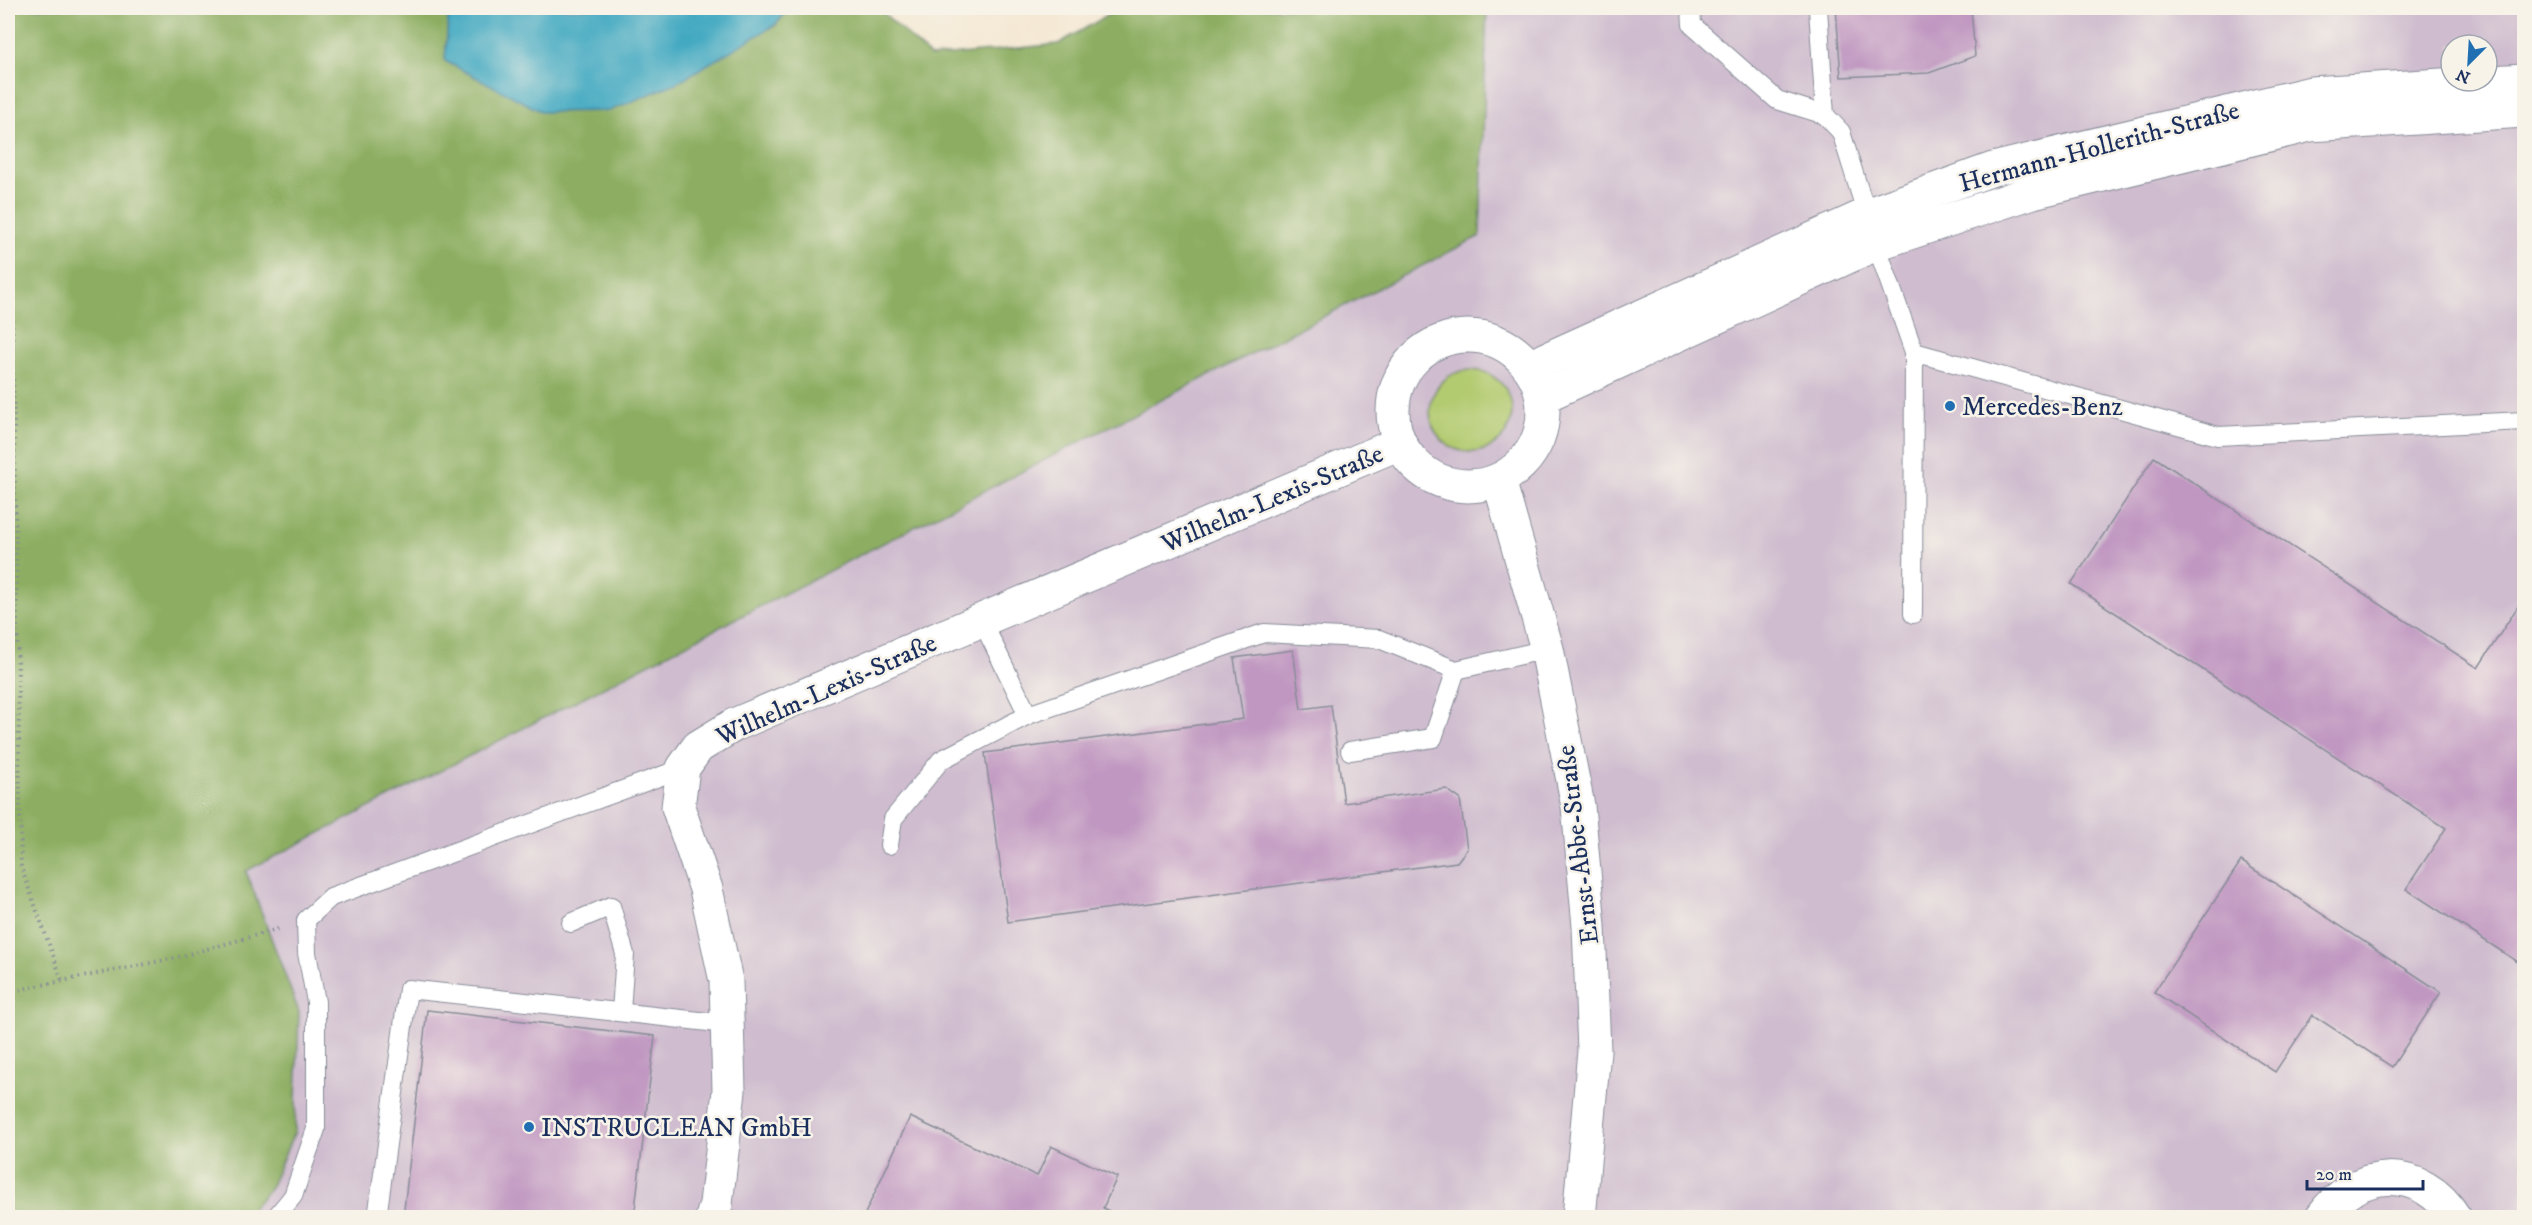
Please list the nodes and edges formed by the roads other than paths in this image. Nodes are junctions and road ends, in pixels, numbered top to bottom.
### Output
1 (1691, 8) edge
2 (1818, 8) edge
3 (2524, 80) edge
4 (2524, 111) edge
5 (1825, 115) junction
6 (1871, 230) junction
7 (1914, 352) junction
8 (1529, 367) junction
9 (1542, 397) junction
10 (2524, 421) edge
11 (1400, 443) junction
12 (1499, 480) junction
13 (1913, 614) dead end
14 (982, 621) junction
15 (1547, 649) junction
16 (1456, 670) junction
17 (1028, 715) junction
18 (1350, 751) dead end
19 (683, 768) junction
20 (889, 845) dead end
21 (571, 924) dead end
22 (621, 1012) junction
23 (727, 1024) junction
24 (275, 1218) edge
25 (377, 1218) edge
26 (712, 1218) edge
27 (1579, 1218) edge
28 (2321, 1218) edge
29 (2455, 1218) edge

1 - 5 lane
2 - 5 lane
3 - 6 street, Hermann-Hollerith-Straße
4 - 6 street, Hermann-Hollerith-Straße
5 - 6 lane
6 - 7 lane
6 - 8 street, Hermann-Hollerith-Straße
6 - 9 street, Hermann-Hollerith-Straße
7 - 10 lane
7 - 13 lane
8 - 9 street
8 - 11 street
9 - 12 street
11 - 12 street
11 - 14 street, Wilhelm-Lexis-Straße
12 - 15 street, Ernst-Abbe-Straße
14 - 17 lane
14 - 19 street, Wilhelm-Lexis-Straße
15 - 16 lane
15 - 27 street, Ernst-Abbe-Straße
16 - 17 lane
16 - 18 lane
17 - 20 lane
19 - 23 street
19 - 24 lane
21 - 22 lane
22 - 23 lane
22 - 25 lane
23 - 26 street
28 - 29 street

